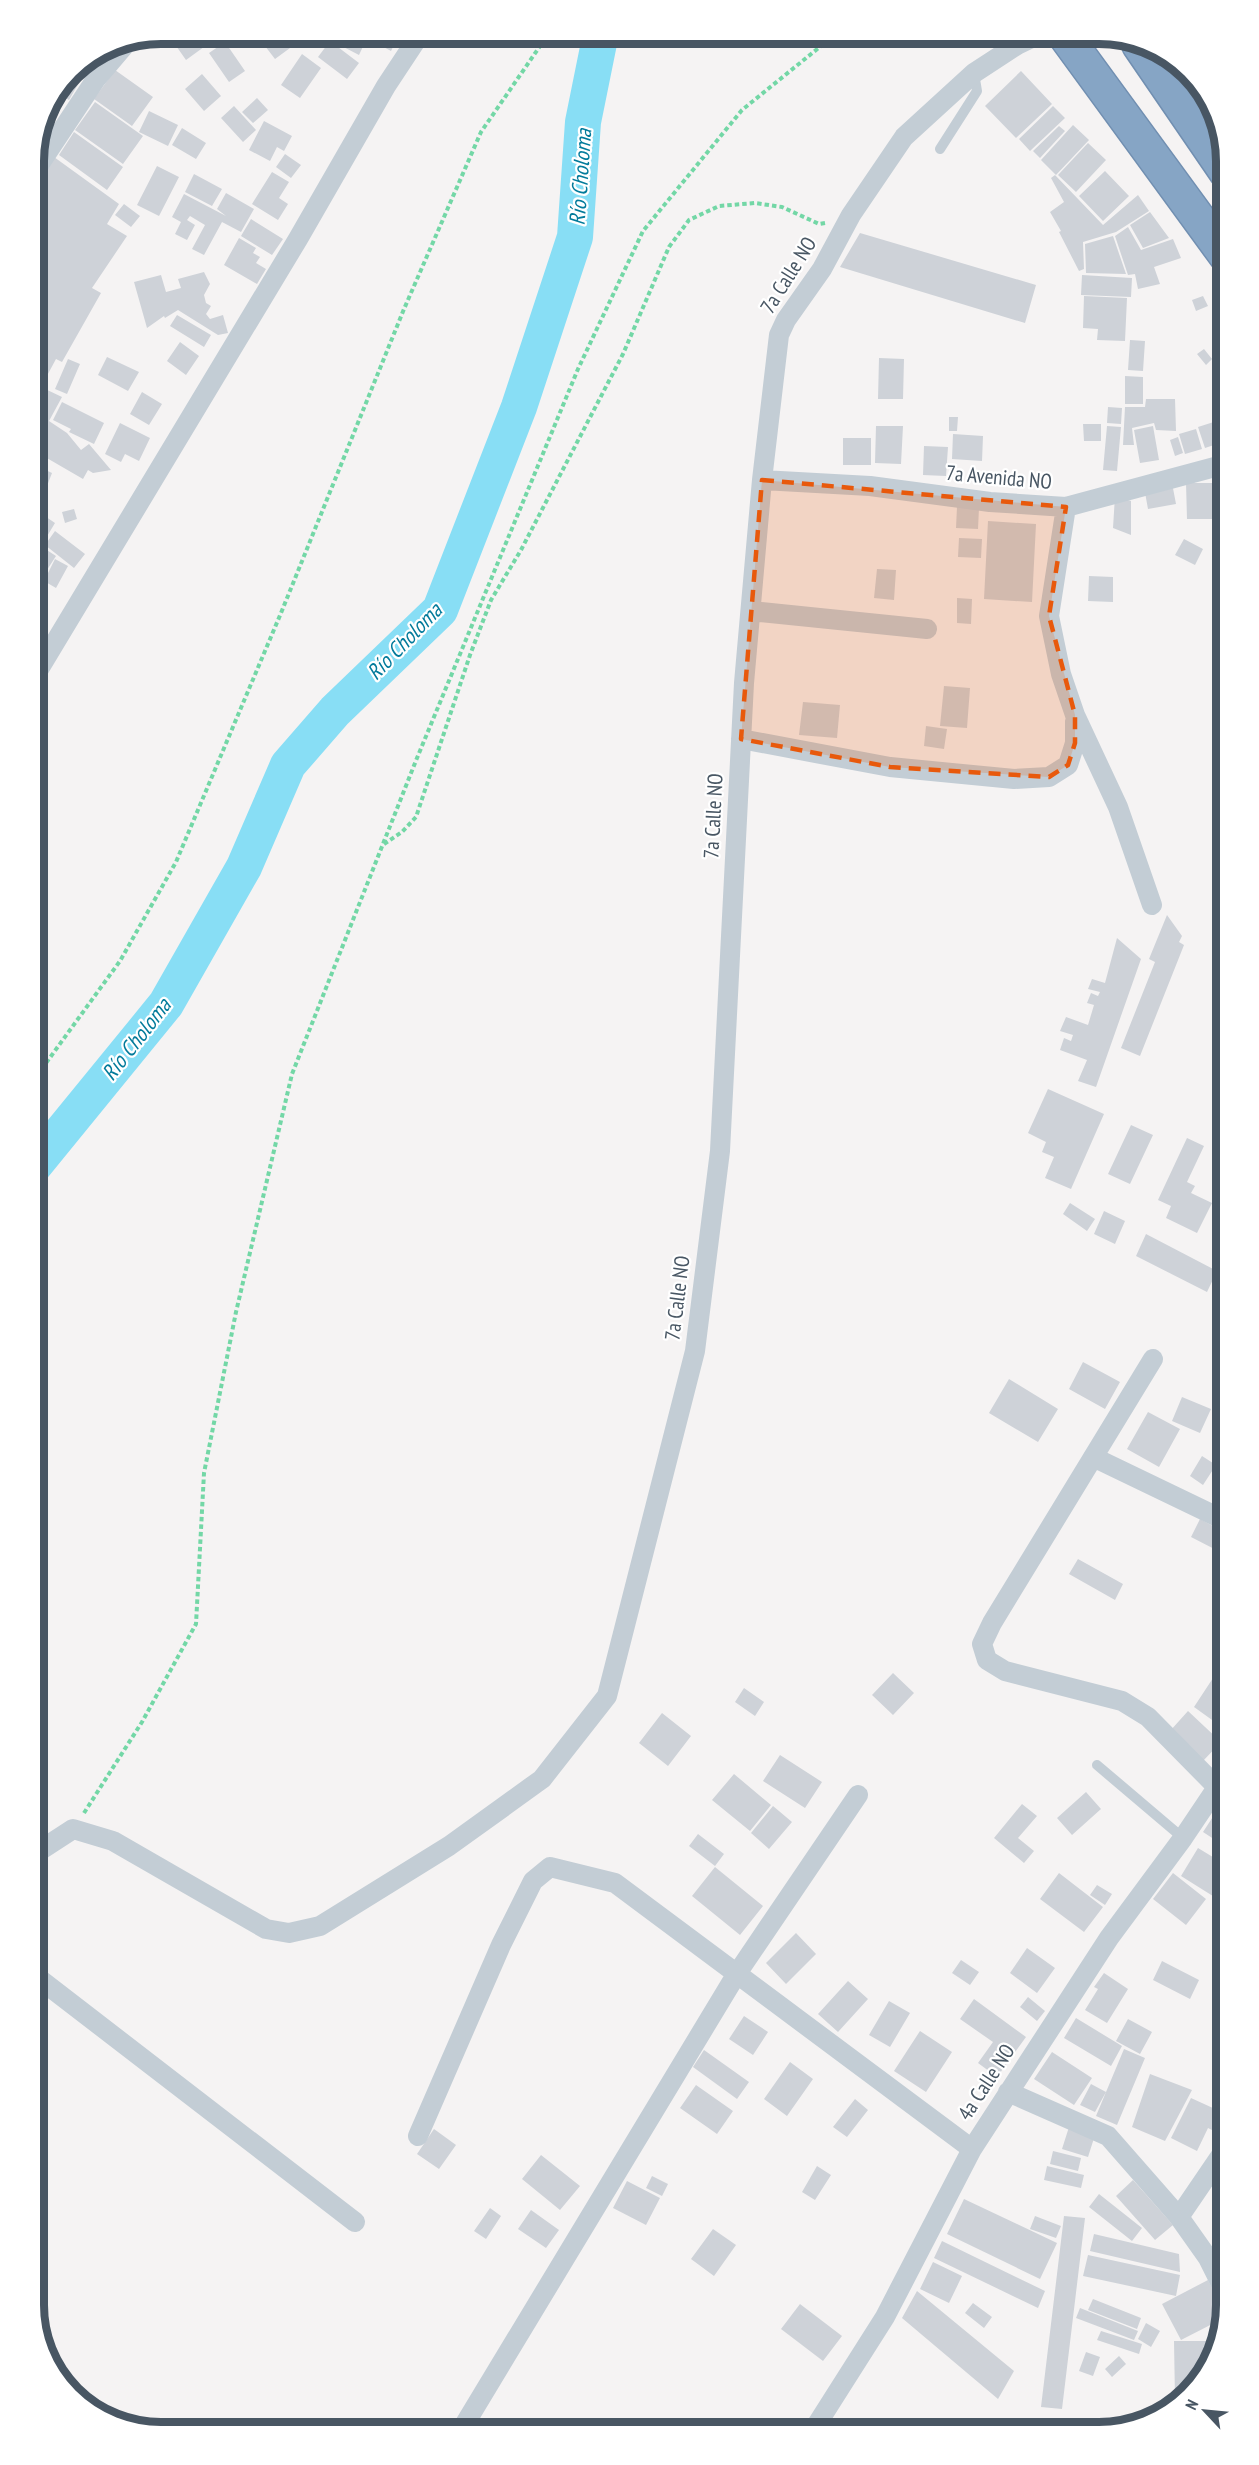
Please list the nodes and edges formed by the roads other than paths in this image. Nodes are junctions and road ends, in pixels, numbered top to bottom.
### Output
1 (414, 44) edge
2 (1019, 44) edge
3 (1072, 44) edge
4 (111, 54) edge
5 (1148, 58) edge
6 (974, 73) junction
7 (940, 149) dead end
8 (44, 157) edge
9 (1215, 157) edge
10 (1216, 242) edge
11 (1216, 467) edge
12 (762, 480) junction
13 (1066, 507) junction
14 (751, 611) junction
15 (927, 629) dead end
16 (44, 661) edge
17 (1075, 715) junction
18 (741, 739) junction
19 (1152, 905) dead end
20 (1153, 1359) dead end
21 (1093, 1457) junction
22 (1216, 1516) edge
23 (1097, 1765) dead end
24 (1216, 1776) edge
25 (1216, 1788) edge
26 (858, 1795) dead end
27 (1183, 1839) junction
28 (44, 1848) edge
29 (736, 1975) junction
30 (44, 1982) edge
31 (1008, 2092) junction
32 (418, 2136) dead end
33 (972, 2149) junction
34 (1216, 2163) edge
35 (1179, 2217) junction
36 (355, 2222) dead end
37 (1216, 2274) edge
38 (466, 2421) edge
39 (819, 2422) edge

1 - 16 street
2 - 6 street, 7a Calle NO
3 - 10 highway
4 - 8 street
5 - 9 highway
6 - 7 lane
6 - 12 street, 7a Calle NO
11 - 13 street, 7a Avenida NO
12 - 13 street, 7a Avenida NO
12 - 14 street, 7a Calle NO
13 - 17 street
14 - 15 street
14 - 18 street, 7a Calle NO
17 - 18 street
17 - 19 street
18 - 28 street, 7a Calle NO
20 - 21 street
21 - 22 street
21 - 24 street
23 - 27 lane
25 - 27 street, 4a Calle NO
26 - 29 street
27 - 31 street, 4a Calle NO
29 - 32 street
29 - 33 street
29 - 38 street
30 - 36 street
31 - 33 street, 4a Calle NO
31 - 35 street
33 - 39 street, 4a Calle NO
34 - 35 street
35 - 37 street

